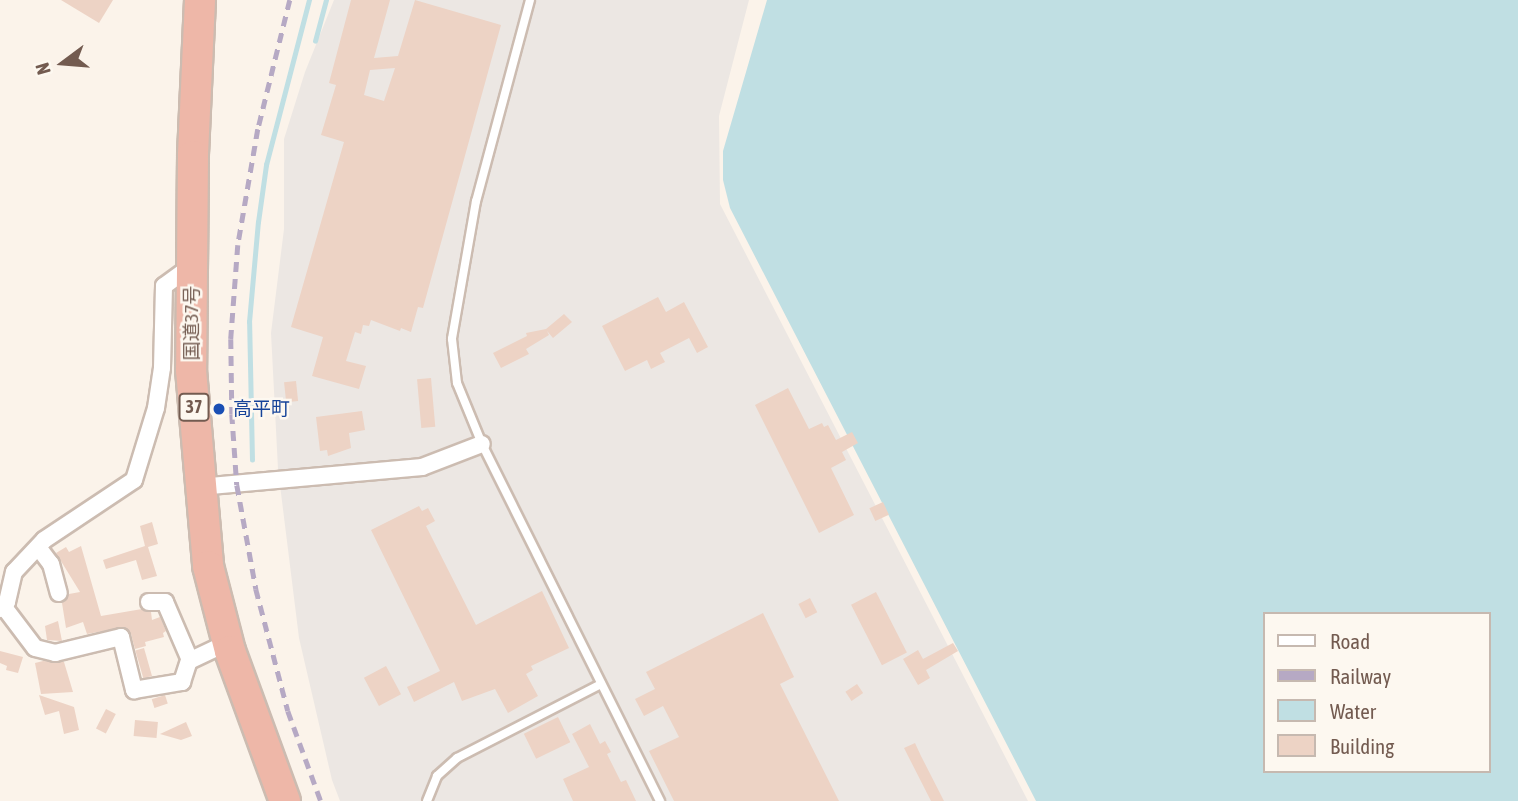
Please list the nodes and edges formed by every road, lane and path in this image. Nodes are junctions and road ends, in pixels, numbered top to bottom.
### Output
1 (200, 0) edge
2 (530, 0) edge
3 (192, 265) junction
4 (482, 444) junction
5 (200, 487) junction
6 (38, 547) junction
7 (59, 593) dead end
8 (149, 603) dead end
9 (2, 608) edge
10 (228, 643) junction
11 (190, 660) junction
12 (601, 684) junction
13 (285, 801) edge
14 (427, 801) edge
15 (660, 801) edge

1 - 3 highway, 国道37号 / 37
2 - 4 lane
3 - 5 highway, 国道37号 / 37
3 - 6 street
4 - 5 street
4 - 12 lane
5 - 10 highway, 国道37号 / 37
6 - 7 street
6 - 9 street
8 - 11 street
9 - 11 street
10 - 11 street
10 - 13 highway, 国道37号 / 37
12 - 14 lane
12 - 15 lane

